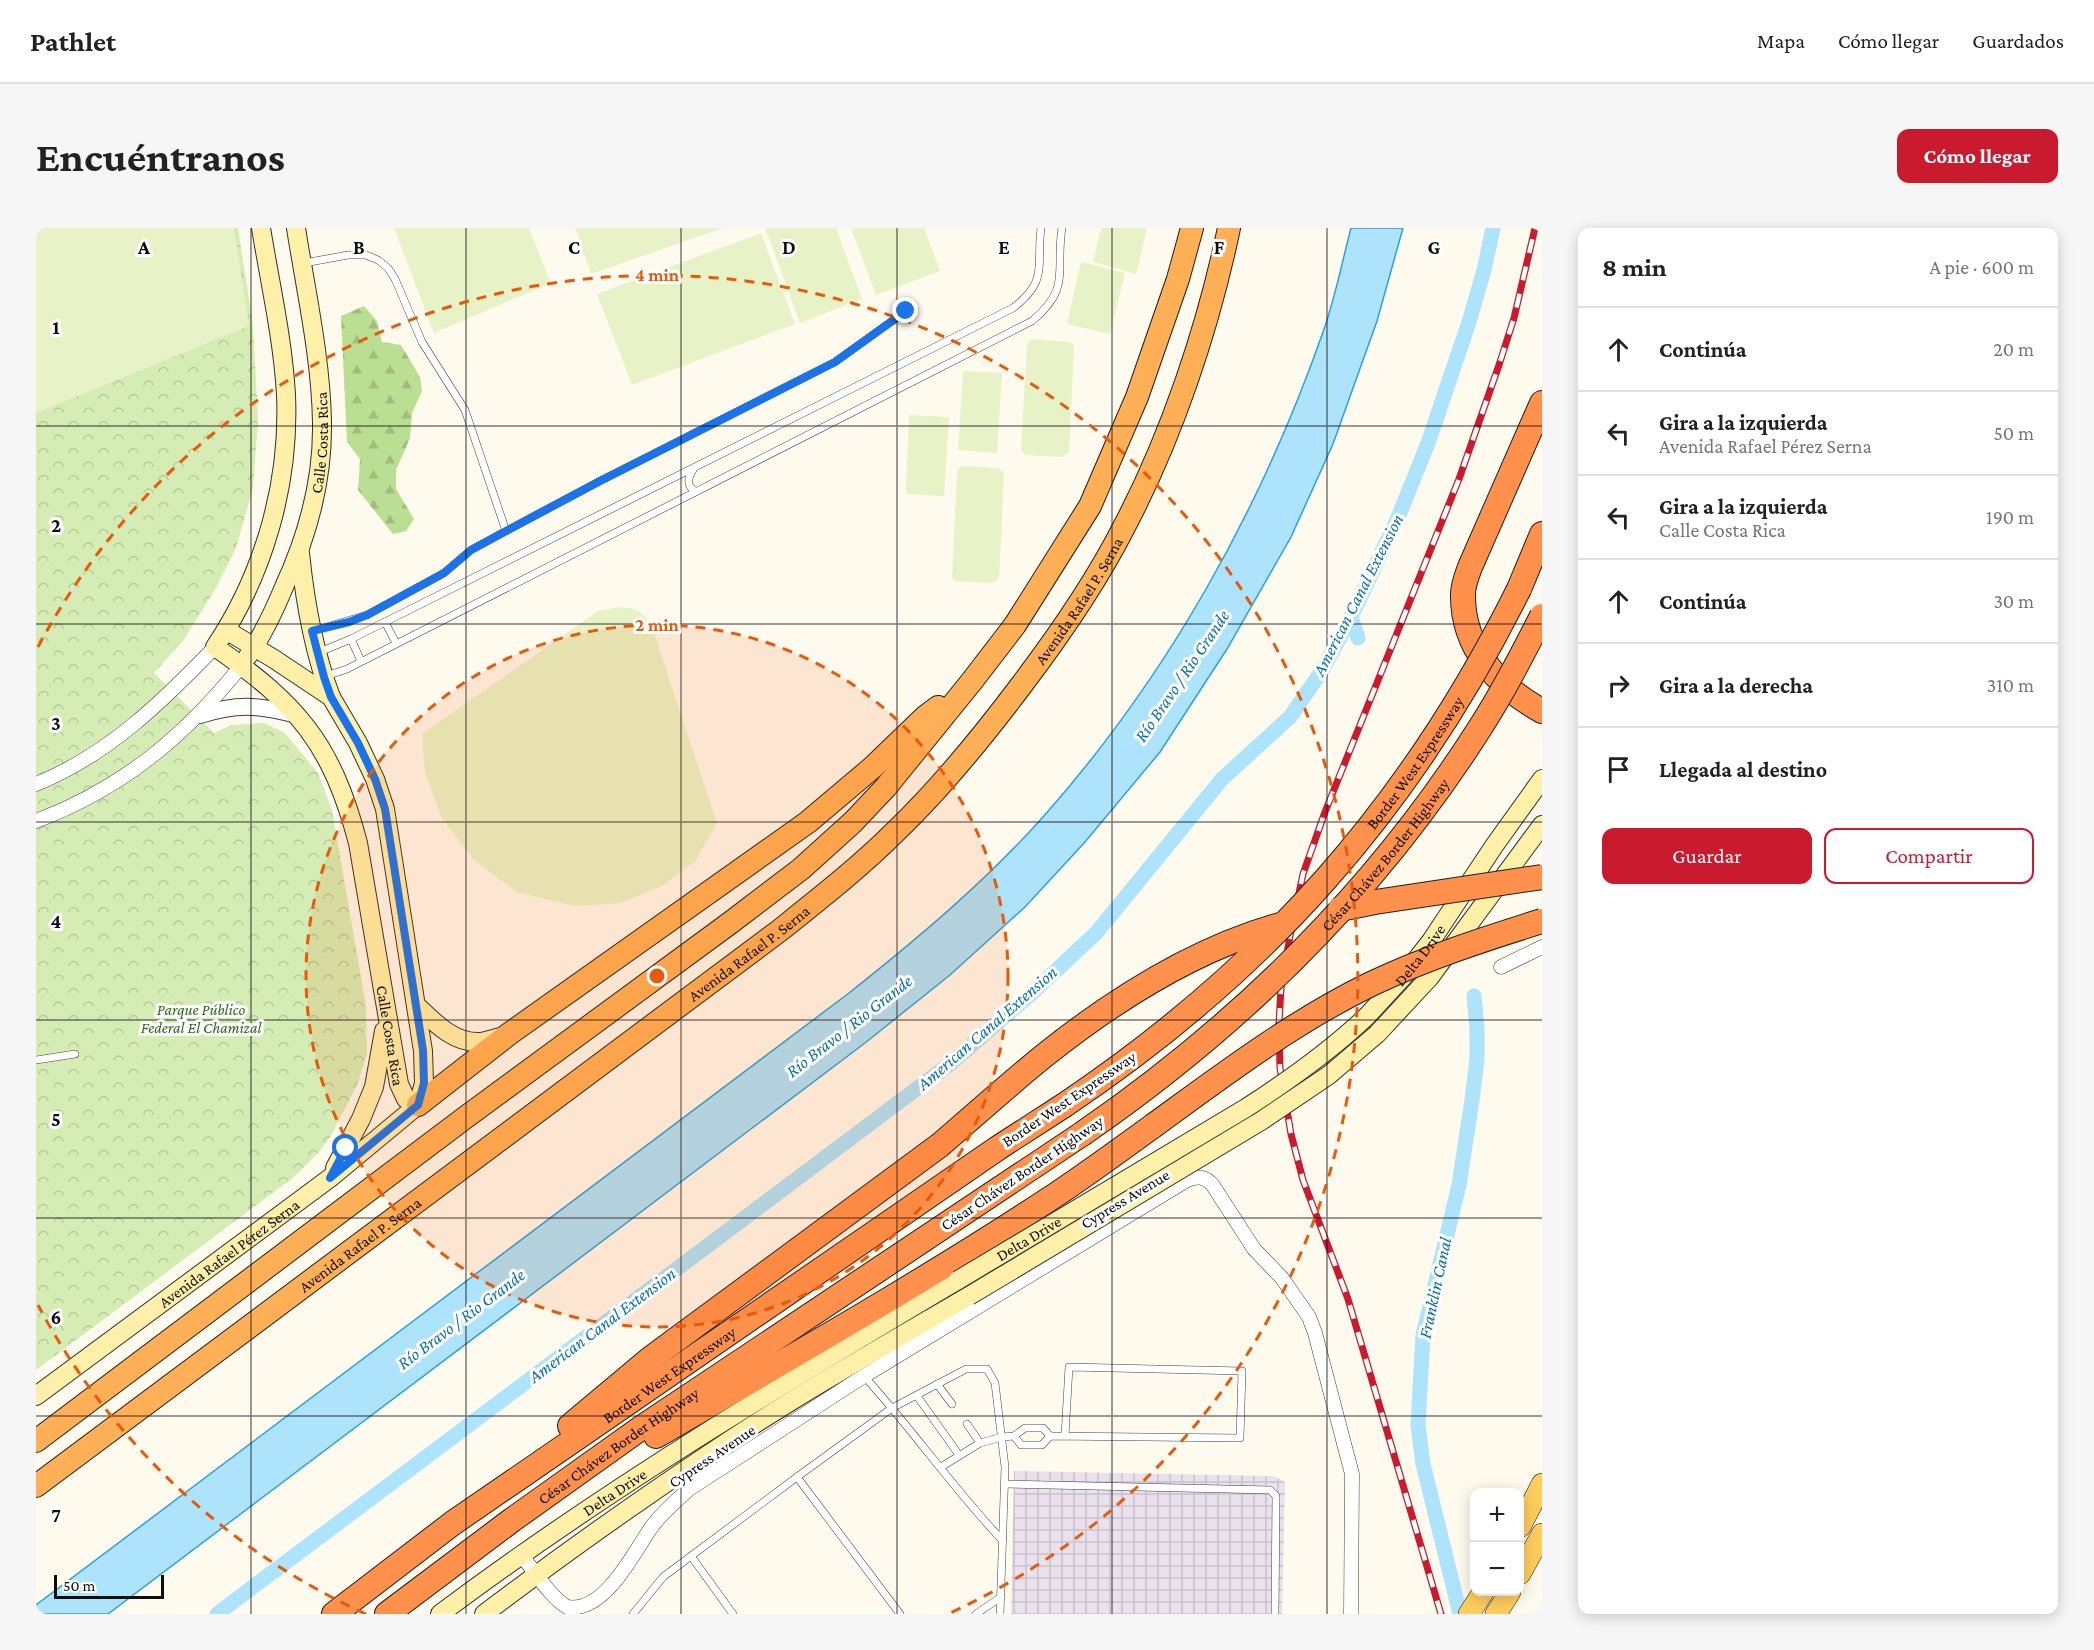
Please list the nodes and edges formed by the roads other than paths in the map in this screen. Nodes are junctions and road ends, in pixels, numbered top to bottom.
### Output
1 (261, 228) edge
2 (296, 228) edge
3 (1041, 228) edge
4 (1062, 228) edge
5 (1192, 228) edge
6 (1229, 228) edge
7 (302, 263) junction
8 (906, 311) dead end
9 (1542, 403) edge
10 (694, 468) junction
11 (694, 491) junction
12 (506, 531) junction
13 (1542, 534) edge
14 (300, 552) junction
15 (1542, 616) edge
16 (385, 622) junction
17 (226, 630) junction
18 (312, 631) junction
19 (351, 639) junction
20 (396, 643) junction
21 (215, 646) junction
22 (254, 648) junction
23 (317, 653) junction
24 (361, 661) junction
25 (242, 665) junction
26 (324, 677) junction
27 (972, 681) junction
28 (331, 697) junction
29 (1539, 714) edge
30 (200, 715) junction
31 (297, 715) junction
32 (1542, 779) edge
33 (36, 784) edge
34 (36, 821) edge
35 (1542, 825) edge
36 (1542, 877) edge
37 (1542, 921) edge
38 (1542, 947) edge
39 (1501, 968) dead end
40 (416, 1005) junction
41 (387, 1008) junction
42 (509, 1034) junction
43 (75, 1054) dead end
44 (36, 1060) edge
45 (418, 1105) junction
46 (330, 1178) junction
47 (864, 1376) junction
48 (937, 1384) junction
49 (36, 1396) edge
50 (917, 1396) junction
51 (952, 1404) dead end
52 (892, 1408) junction
53 (967, 1424) dead end
54 (1014, 1436) junction
55 (1050, 1436) junction
56 (1065, 1436) junction
57 (1002, 1437) junction
58 (36, 1441) edge
59 (980, 1443) junction
60 (959, 1455) junction
61 (941, 1467) junction
62 (796, 1477) junction
63 (1005, 1484) junction
64 (1542, 1484) edge
65 (36, 1486) edge
66 (1524, 1519) edge
67 (512, 1520) junction
68 (453, 1523) junction
69 (1542, 1534) edge
70 (1002, 1540) junction
71 (521, 1555) junction
72 (691, 1556) junction
73 (1524, 1567) edge
74 (537, 1575) junction
75 (1001, 1596) junction
76 (1481, 1596) edge
77 (1507, 1596) edge
78 (579, 1612) edge
79 (333, 1614) edge
80 (387, 1614) edge
81 (440, 1614) edge
82 (484, 1614) edge
83 (633, 1614) edge
84 (733, 1614) edge
85 (900, 1614) edge
86 (976, 1614) edge
87 (1000, 1614) edge
88 (1275, 1614) edge
89 (1351, 1614) edge
90 (1470, 1614) edge
91 (1496, 1614) edge

1 - 17 main road, Calle Costa Rica
2 - 7 main road, Calle Costa Rica
3 - 10 lane
4 - 11 lane
5 - 27 highway
6 - 65 highway, Avenida Rafael P. Serna
7 - 12 lane
7 - 14 main road, Calle Costa Rica
8 - 12 lane
9 - 29 highway
10 - 11 lane
10 - 16 lane
11 - 20 lane
12 - 18 lane
13 - 68 highway, Border West Expressway, bridge
14 - 18 main road
14 - 22 main road, Calle Costa Rica
15 - 67 highway, César Chávez Border Highway, bridge
16 - 19 lane
16 - 20 lane
17 - 21 main road, Calle Costa Rica
17 - 22 main road, Calle Costa Rica
18 - 23 main road
19 - 23 lane
19 - 24 lane
20 - 24 lane
21 - 25 main road, Calle Costa Rica
21 - 33 street
22 - 25 main road, Calle Costa Rica
22 - 28 main road, Calle Costa Rica
23 - 26 main road
24 - 26 lane
25 - 30 street
25 - 31 main road, Calle Costa Rica
26 - 28 main road
27 - 42 highway
27 - 58 highway
28 - 40 main road, Calle Costa Rica
30 - 31 street
30 - 34 street
31 - 41 main road, Calle Costa Rica
32 - 71 main road, Delta Drive, bridge
35 - 74 main road, Delta Drive, bridge
36 - 68 highway, bridge
37 - 67 highway, bridge
38 - 39 street
40 - 42 main road
40 - 45 main road, Calle Costa Rica
41 - 45 main road, Calle Costa Rica
41 - 46 main road
42 - 45 highway
43 - 44 lane
45 - 46 main road, Avenida Rafael Pérez Serna
46 - 49 main road, Avenida Rafael Pérez Serna
47 - 52 lane
47 - 78 street, Cypress Avenue
47 - 89 street, Cypress Avenue
48 - 50 lane
48 - 51 lane
48 - 57 lane
50 - 52 lane
50 - 60 lane
52 - 61 lane
52 - 62 lane
53 - 59 lane
54 - 55 lane
54 - 55 lane
54 - 57 lane
55 - 56 lane
56 - 56 lane
57 - 59 lane
57 - 63 lane
59 - 60 lane
60 - 61 lane
61 - 70 lane
62 - 72 lane
62 - 85 lane
63 - 70 lane
63 - 88 lane
64 - 66 main road
67 - 80 highway, César Chávez Border Highway
68 - 79 highway
69 - 73 main road
70 - 75 lane
71 - 74 street, Cypress Avenue
71 - 81 main road, Delta Drive
72 - 83 lane
72 - 84 lane
74 - 78 street, Cypress Avenue
74 - 82 main road, Delta Drive
75 - 86 lane
75 - 87 lane
76 - 90 main road
77 - 91 main road

